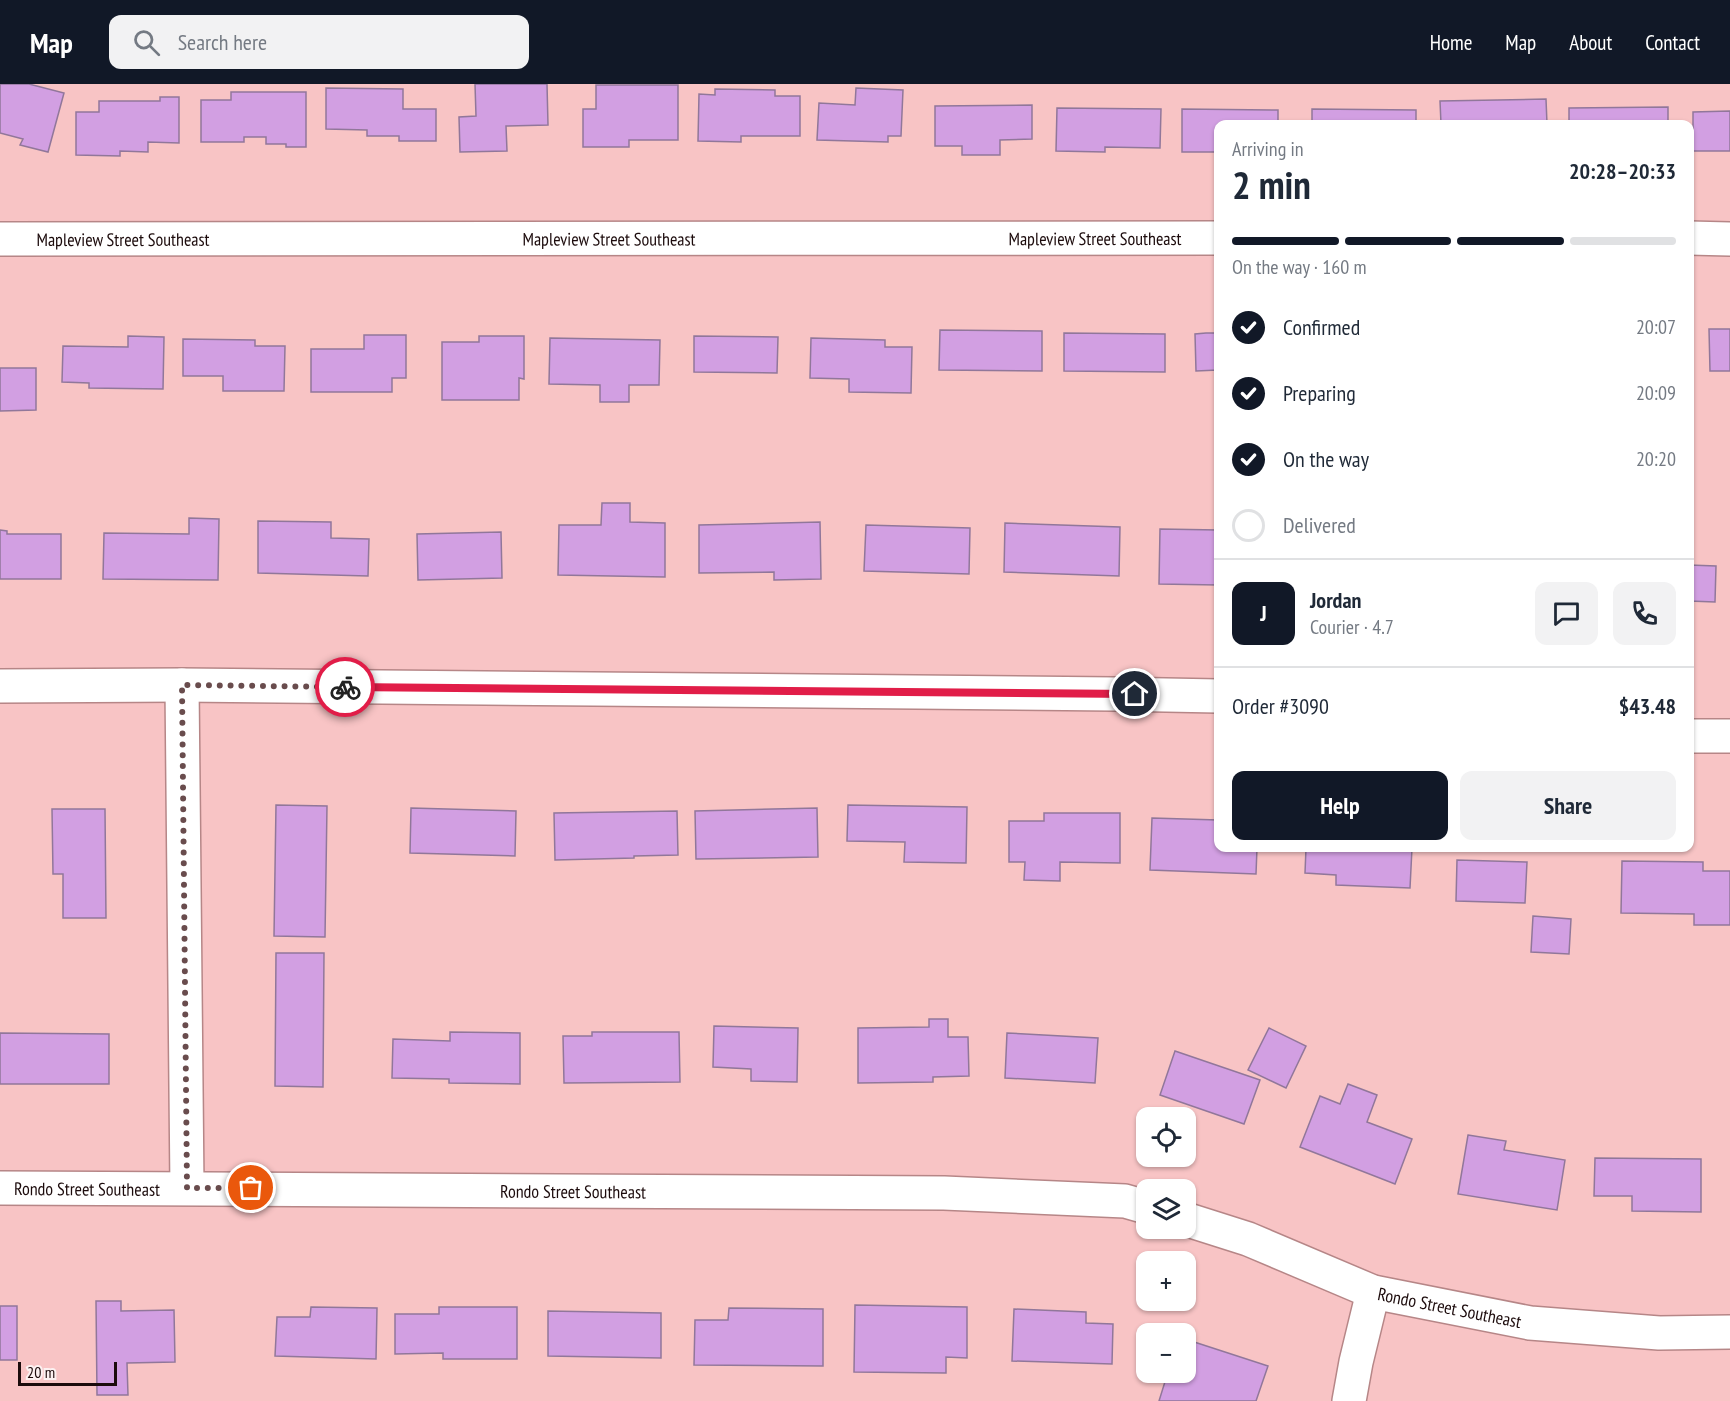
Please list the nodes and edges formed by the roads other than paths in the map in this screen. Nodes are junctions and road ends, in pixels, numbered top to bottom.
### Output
1 (1214, 238) edge
2 (1694, 238) edge
3 (0, 239) edge
4 (1730, 239) edge
5 (182, 685) junction
6 (0, 686) edge
7 (1214, 696) edge
8 (1694, 736) edge
9 (1730, 736) edge
10 (0, 1188) edge
11 (187, 1188) junction
12 (1136, 1204) edge
13 (1196, 1222) edge
14 (1373, 1293) junction
15 (1730, 1332) edge
16 (1349, 1401) edge

1 - 3 street, Mapleview Street Southeast
2 - 4 street
5 - 6 street
5 - 7 street
5 - 11 street
8 - 9 street
10 - 11 street, Rondo Street Southeast
11 - 12 street, Rondo Street Southeast
13 - 14 street, Rondo Street Southeast
14 - 15 street, Rondo Street Southeast
14 - 16 street

